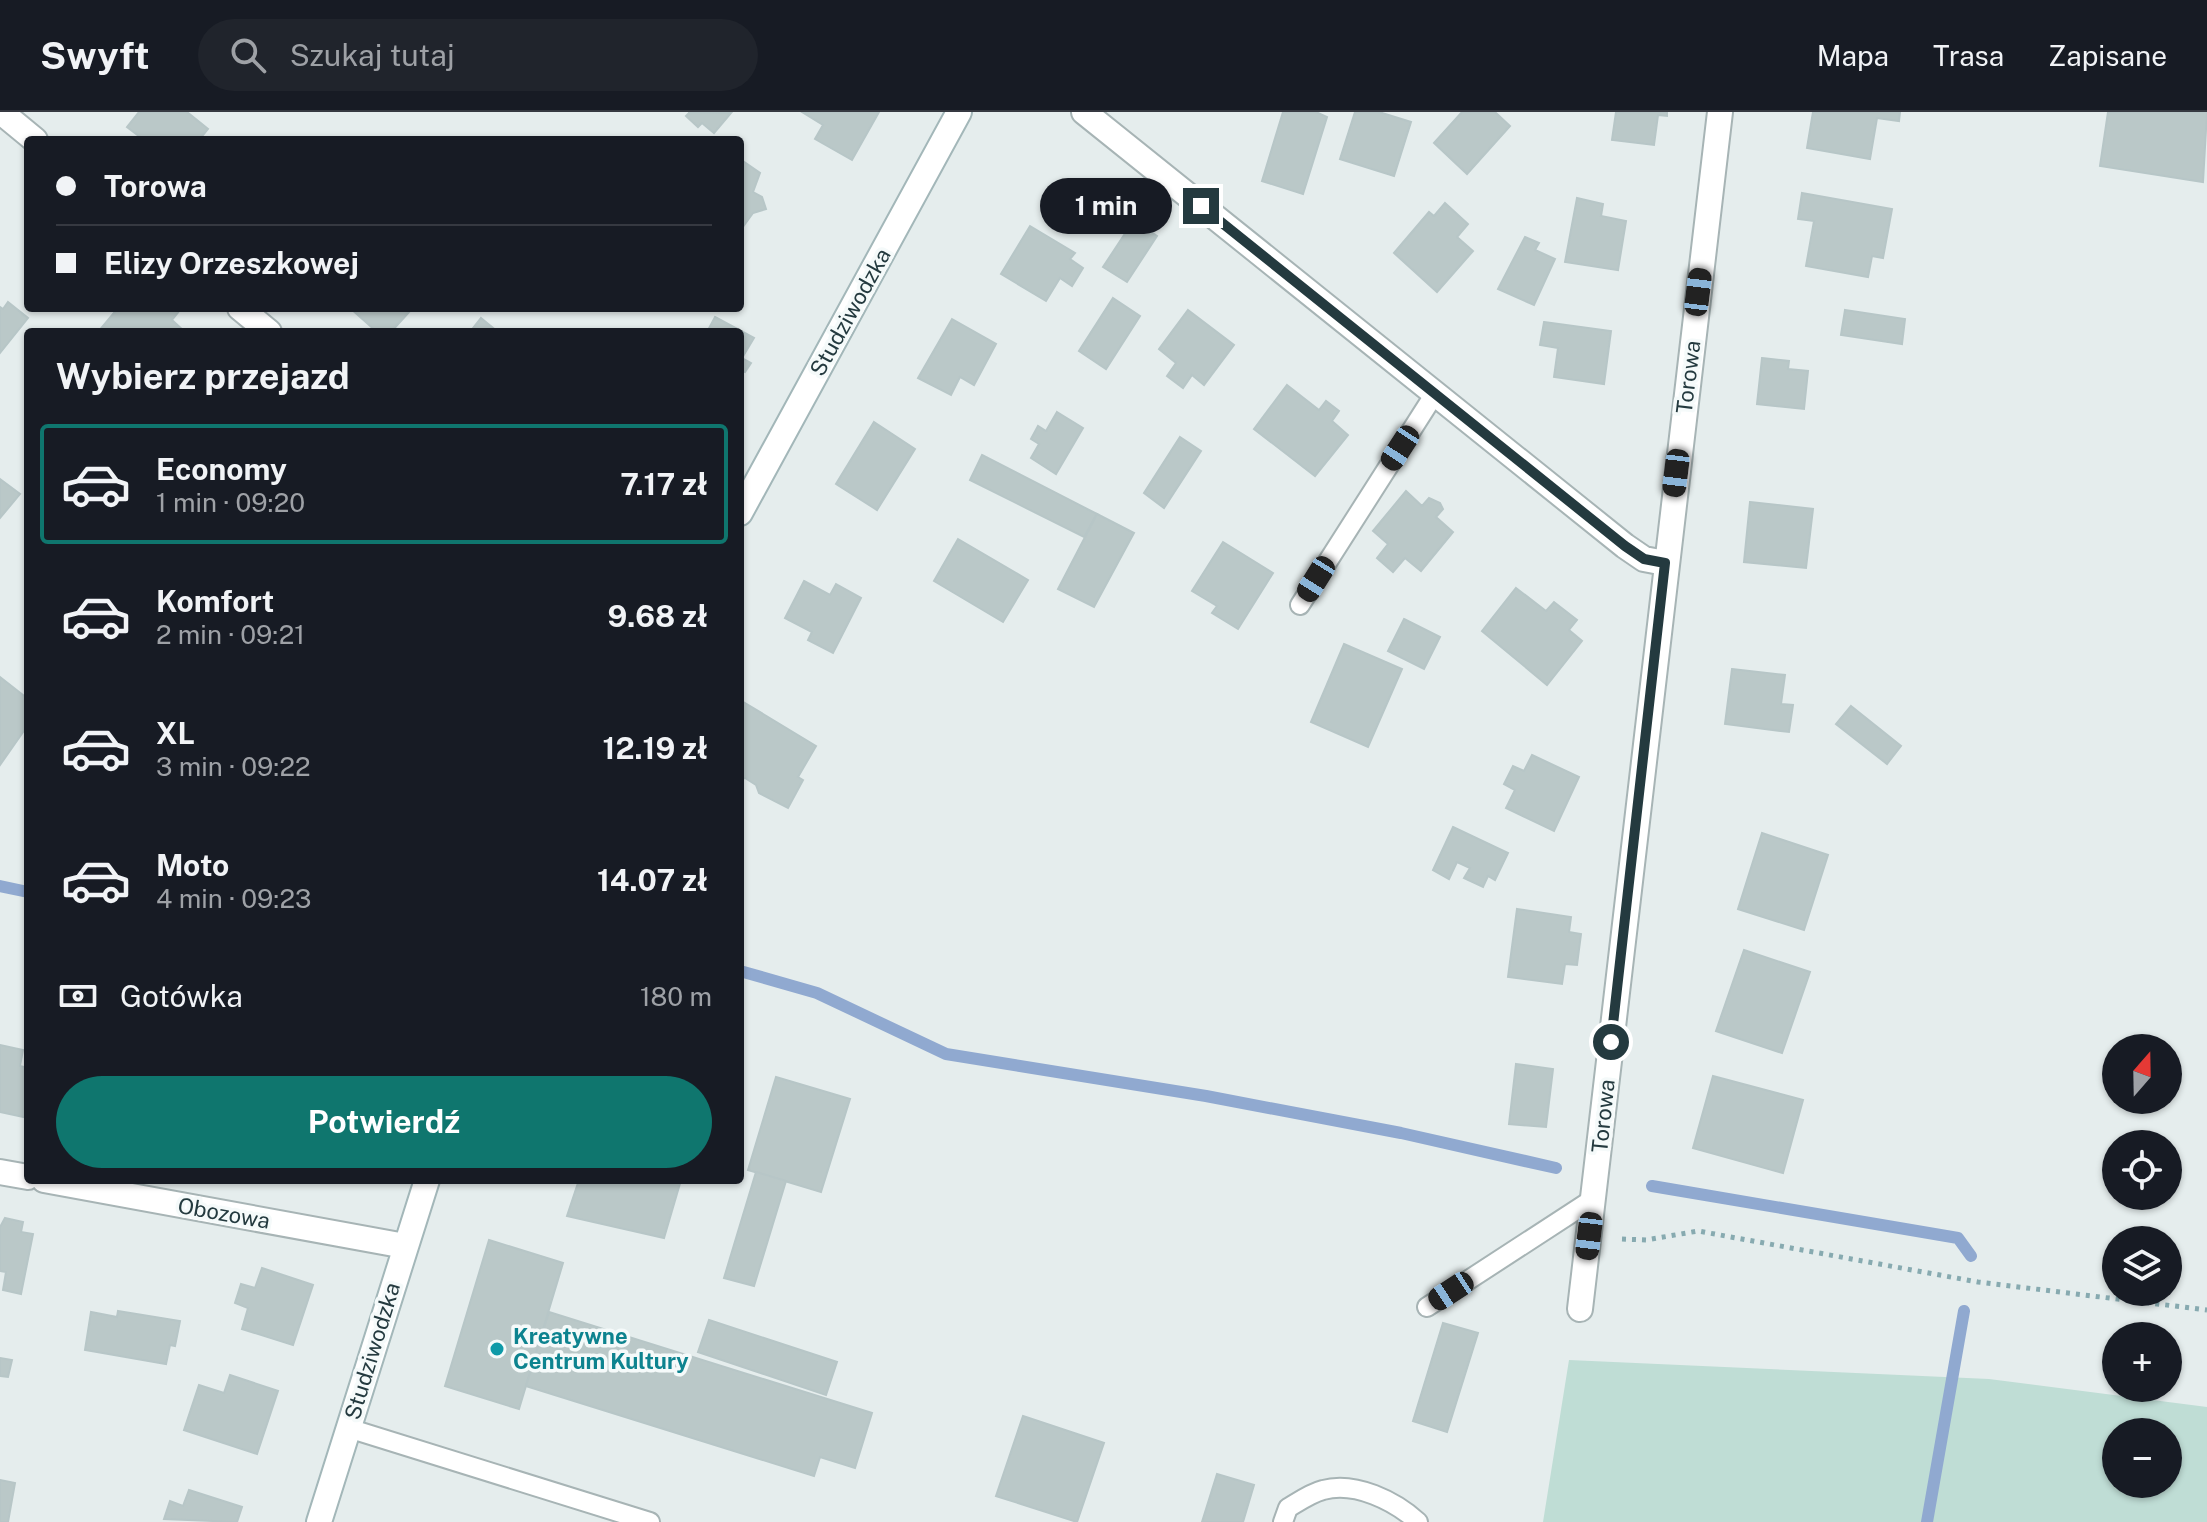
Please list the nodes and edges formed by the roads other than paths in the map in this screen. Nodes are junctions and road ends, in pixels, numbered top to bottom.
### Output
1 (1, 112) edge
2 (959, 112) edge
3 (1084, 112) edge
4 (1720, 112) edge
5 (30, 136) edge
6 (245, 312) edge
7 (264, 328) edge
8 (1434, 395) junction
9 (744, 506) edge
10 (1665, 563) junction
11 (1300, 605) dead end
12 (0, 1172) edge
13 (24, 1176) edge
14 (66, 1184) edge
15 (426, 1184) edge
16 (1593, 1199) junction
17 (405, 1246) junction
18 (1427, 1307) dead end
19 (1580, 1309) dead end
20 (348, 1428) junction
21 (319, 1522) edge
22 (650, 1522) edge
23 (1283, 1522) edge
24 (1418, 1522) edge

1 - 5 street
2 - 9 street, Studziwodzka
3 - 8 street
4 - 10 street, Torowa
6 - 7 street
8 - 10 street
8 - 11 lane
10 - 16 street, Torowa
12 - 13 street
14 - 17 street, Obozowa
15 - 17 street, Studziwodzka
16 - 18 lane
16 - 19 street, Torowa
17 - 20 street, Studziwodzka
20 - 21 street, Studziwodzka
20 - 22 lane
23 - 24 lane

